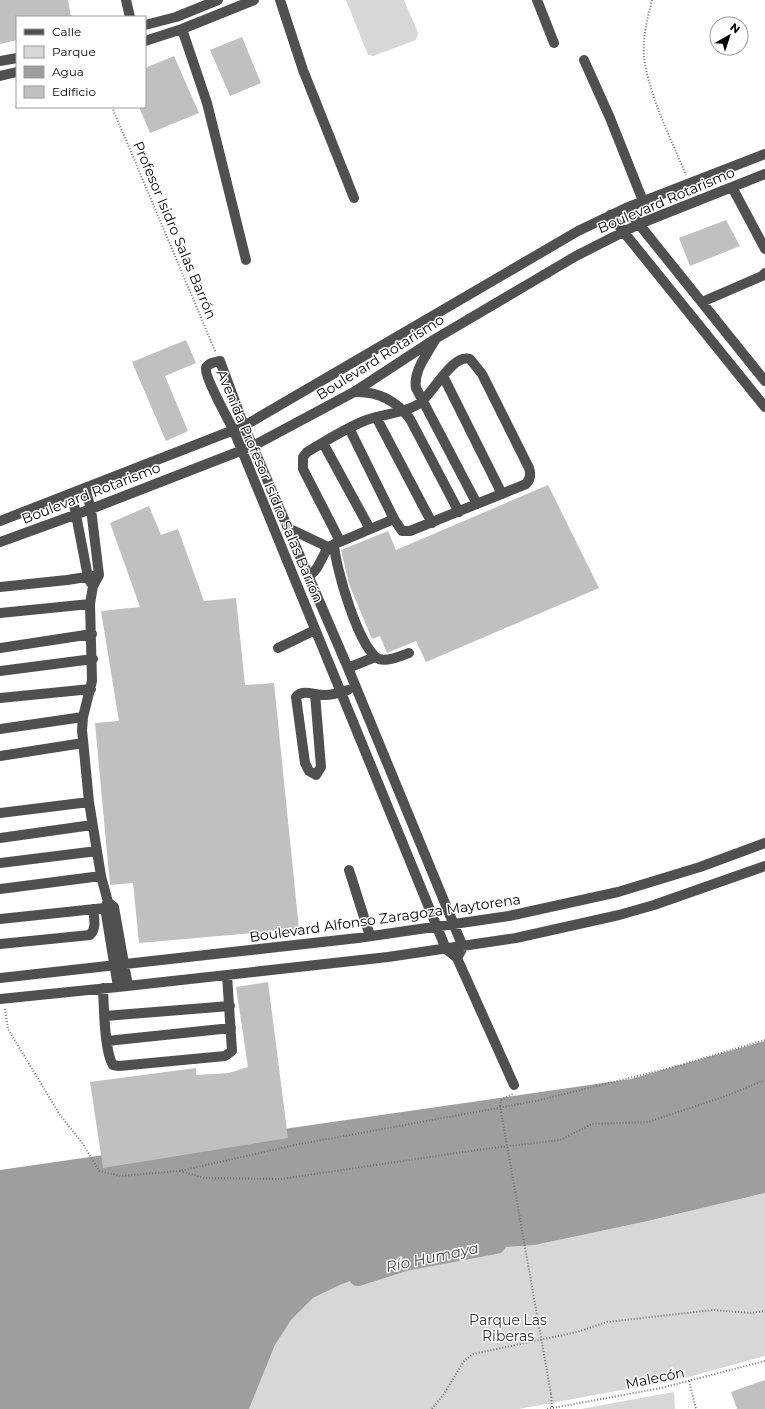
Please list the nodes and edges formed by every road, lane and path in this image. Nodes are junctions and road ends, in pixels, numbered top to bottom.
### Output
1 (126, 0) edge
2 (218, 0) edge
3 (254, 0) edge
4 (280, 0) edge
5 (537, 0) edge
6 (652, 0) edge
7 (222, 12) junction
8 (130, 16) edge
9 (146, 25) edge
10 (182, 29) junction
11 (146, 41) edge
12 (554, 42) dead end
13 (16, 58) edge
14 (584, 60) dead end
15 (0, 61) edge
16 (16, 72) edge
17 (0, 76) edge
18 (112, 108) edge
19 (765, 154) edge
20 (765, 174) edge
21 (689, 183) junction
22 (732, 187) junction
23 (354, 198) dead end
24 (643, 201) junction
25 (626, 208) junction
26 (610, 215) junction
27 (638, 224) junction
28 (623, 231) junction
29 (765, 249) edge
30 (246, 260) dead end
31 (765, 273) edge
32 (702, 302) junction
33 (435, 339) junction
34 (220, 361) junction
35 (443, 376) junction
36 (765, 381) edge
37 (354, 392) junction
38 (422, 401) junction
39 (765, 407) edge
40 (404, 410) junction
41 (376, 417) junction
42 (244, 426) junction
43 (350, 428) junction
44 (234, 431) junction
45 (323, 443) junction
46 (253, 446) junction
47 (242, 450) junction
48 (85, 488) junction
49 (72, 494) junction
50 (502, 494) junction
51 (477, 504) junction
52 (92, 509) junction
53 (459, 512) junction
54 (76, 514) junction
55 (394, 520) junction
56 (0, 521) edge
57 (432, 523) junction
58 (286, 527) junction
59 (370, 529) junction
60 (0, 542) edge
61 (334, 544) junction
62 (99, 575) junction
63 (88, 577) junction
64 (309, 578) junction
65 (93, 586) junction
66 (0, 587) edge
67 (90, 604) junction
68 (0, 613) edge
69 (315, 630) junction
70 (92, 634) junction
71 (0, 648) edge
72 (278, 648) dead end
73 (409, 653) dead end
74 (376, 657) junction
75 (93, 659) junction
76 (348, 668) junction
77 (0, 671) edge
78 (355, 688) junction
79 (91, 689) junction
80 (341, 692) junction
81 (315, 694) junction
82 (0, 698) edge
83 (83, 717) junction
84 (0, 729) edge
85 (83, 743) junction
86 (0, 756) edge
87 (89, 802) junction
88 (0, 814) edge
89 (92, 825) junction
90 (0, 838) edge
91 (764, 845) edge
92 (97, 851) junction
93 (0, 863) edge
94 (765, 866) edge
95 (349, 870) dead end
96 (101, 876) junction
97 (0, 889) edge
98 (109, 906) junction
99 (93, 910) junction
100 (0, 919) edge
101 (454, 925) junction
102 (436, 926) junction
103 (370, 936) junction
104 (0, 944) edge
105 (463, 947) junction
106 (446, 949) junction
107 (457, 958) junction
108 (125, 965) junction
109 (114, 966) junction
110 (227, 975) junction
111 (0, 978) edge
112 (123, 987) junction
113 (104, 988) junction
114 (2, 998) edge
115 (230, 1006) junction
116 (105, 1016) junction
117 (232, 1028) junction
118 (765, 1040) edge
119 (107, 1041) junction
120 (765, 1080) edge
121 (514, 1085) joint
122 (500, 1106) junction
123 (180, 1171) junction
124 (765, 1311) edge
125 (765, 1361) edge
126 (689, 1380) junction
127 (552, 1408) edge
128 (432, 1409) edge
129 (547, 1409) edge
130 (696, 1409) edge

1 - 8 street
2 - 7 street
2 - 9 street
3 - 7 street
4 - 23 street
5 - 12 street
6 - 21 path
7 - 10 street
10 - 11 street
10 - 30 street
13 - 15 street
14 - 24 street
16 - 17 street
18 - 34 path, Profesor Isidro Salas Barrón
19 - 21 street, Boulevard Rotarismo
20 - 22 street, Boulevard Rotarismo
21 - 24 street, Boulevard Rotarismo
22 - 27 street, Boulevard Rotarismo
22 - 29 street
24 - 25 street, Boulevard Rotarismo
25 - 26 street, Boulevard Rotarismo
25 - 27 street
26 - 28 street
26 - 42 street, Boulevard Rotarismo
27 - 28 street, Boulevard Rotarismo
27 - 32 street
28 - 33 street, Boulevard Rotarismo
28 - 39 street
31 - 32 street
32 - 36 street
33 - 37 street, Boulevard Rotarismo
33 - 38 street
34 - 42 street, Avenida Profesor Isidro Salas Barrón
34 - 44 street, Avenida Profesor Isidro Salas Barrón
35 - 38 street
35 - 50 street
35 - 50 street
37 - 40 street
37 - 46 street, Boulevard Rotarismo
38 - 40 street
38 - 51 street
40 - 41 street
40 - 53 street
41 - 43 street
41 - 57 street
42 - 44 street, Boulevard Rotarismo
42 - 46 street, Avenida Profesor Isidro Salas Barrón
43 - 45 street
43 - 55 street
44 - 47 street, Avenida Profesor Isidro Salas Barrón
44 - 48 street, Boulevard Rotarismo
45 - 59 street
45 - 61 street
46 - 47 street, Boulevard Rotarismo
46 - 58 street, Avenida Profesor Isidro Salas Barrón
47 - 52 street, Boulevard Rotarismo
47 - 69 street, Avenida Profesor Isidro Salas Barrón
48 - 49 street, Boulevard Rotarismo
48 - 52 street
49 - 54 street
49 - 56 street, Boulevard Rotarismo
50 - 51 street
51 - 53 street
52 - 54 street, Boulevard Rotarismo
52 - 62 street
53 - 57 street
54 - 60 street, Boulevard Rotarismo
54 - 63 street
55 - 57 street
55 - 59 street
58 - 61 street
58 - 64 street, Avenida Profesor Isidro Salas Barrón
59 - 61 street
61 - 64 street
61 - 74 street
62 - 63 street
62 - 65 street
63 - 65 street
63 - 66 street
64 - 76 street, Avenida Profesor Isidro Salas Barrón
65 - 67 street
67 - 68 street
67 - 70 street
69 - 72 street
69 - 80 street, Avenida Profesor Isidro Salas Barrón
70 - 71 street
70 - 75 street
73 - 74 street
74 - 76 street
75 - 77 street
75 - 79 street
76 - 78 street, Avenida Profesor Isidro Salas Barrón
78 - 80 street
78 - 101 street, Avenida Profesor Isidro Salas Barrón
79 - 82 street
79 - 83 street
80 - 81 street
80 - 102 street, Avenida Profesor Isidro Salas Barrón
81 - 81 street
83 - 84 street
83 - 85 street
85 - 86 street
85 - 87 street
87 - 88 street
87 - 89 street
89 - 90 street
89 - 92 street
91 - 101 street, Boulevard Alfonso Zaragoza Maytorena
92 - 93 street
92 - 96 street
94 - 105 street
95 - 103 street
96 - 97 street
96 - 98 street
98 - 99 street
98 - 108 street
98 - 109 street
99 - 100 street
99 - 104 street
101 - 102 street, Boulevard Alfonso Zaragoza Maytorena
101 - 105 street, Avenida Profesor Isidro Salas Barrón
102 - 103 street, Boulevard Alfonso Zaragoza Maytorena
102 - 106 street, Avenida Profesor Isidro Salas Barrón
103 - 108 street, Boulevard Alfonso Zaragoza Maytorena
105 - 106 street
105 - 107 street
106 - 107 street, Avenida Profesor Isidro Salas Barrón
106 - 110 street
107 - 121 street, Avenida Profesor Isidro Salas Barrón
108 - 109 street, Boulevard Alfonso Zaragoza Maytorena
108 - 112 street
109 - 111 street, Boulevard Alfonso Zaragoza Maytorena
109 - 112 street
110 - 112 street
110 - 115 street
112 - 113 street
113 - 114 street
113 - 116 street
114 - 123 path
115 - 116 street
115 - 117 street
116 - 119 street
117 - 119 street
117 - 119 street
118 - 122 path
120 - 123 path
121 - 122 path
122 - 123 path
122 - 127 path, bridge
124 - 128 path
125 - 126 path, Malecón
126 - 127 path, Malecón
126 - 130 path
127 - 129 path, Malecón

